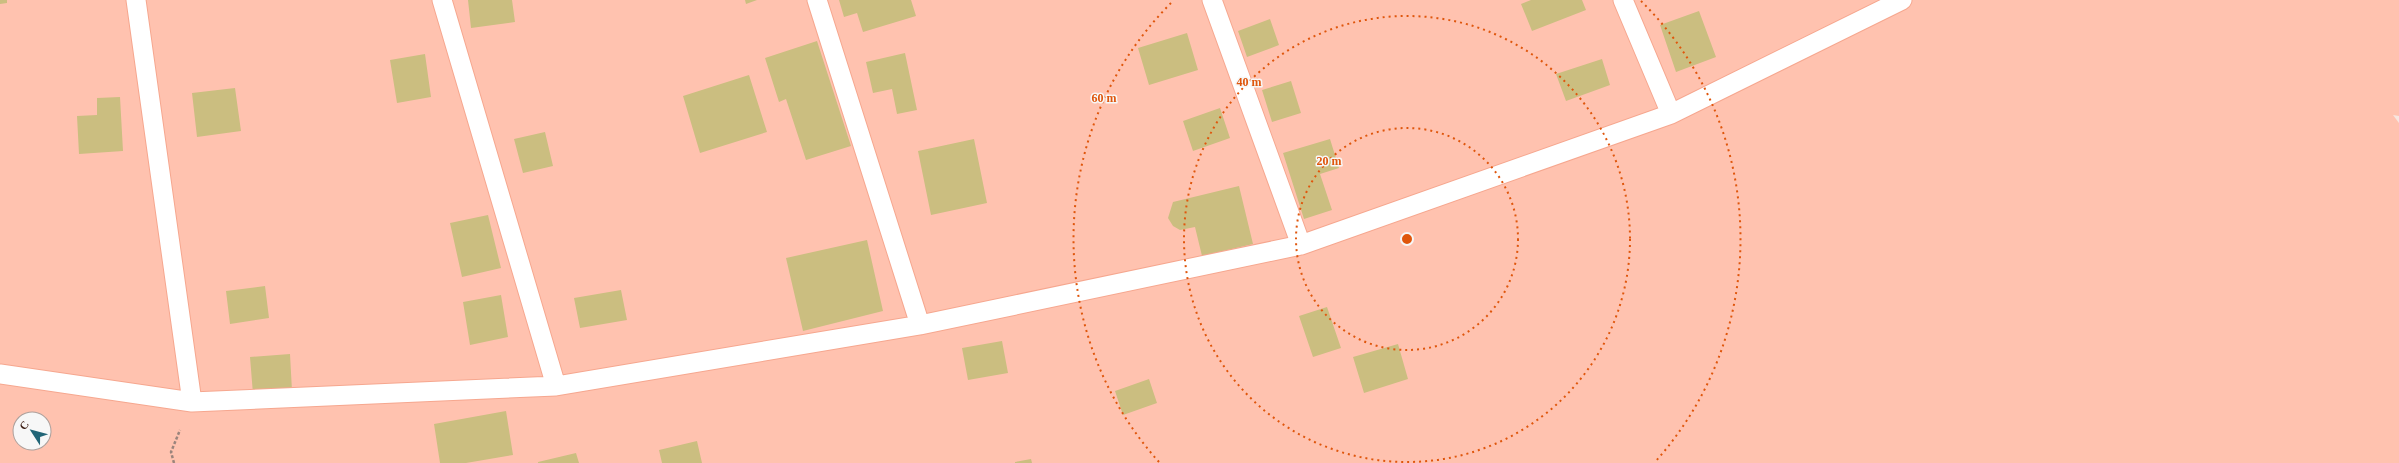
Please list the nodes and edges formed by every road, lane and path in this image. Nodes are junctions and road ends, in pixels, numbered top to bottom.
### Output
1 (136, 0) edge
2 (442, 0) edge
3 (817, 0) edge
4 (1212, 0) edge
5 (1622, 0) edge
6 (1902, 0) edge
7 (1671, 114) junction
8 (1301, 245) junction
9 (920, 325) junction
10 (0, 374) edge
11 (556, 386) junction
12 (192, 402) junction

1 - 12 lane
2 - 11 lane
3 - 9 lane
4 - 8 lane
5 - 7 lane
6 - 7 lane
7 - 8 lane
8 - 9 lane
9 - 11 lane
10 - 12 lane
11 - 12 lane

